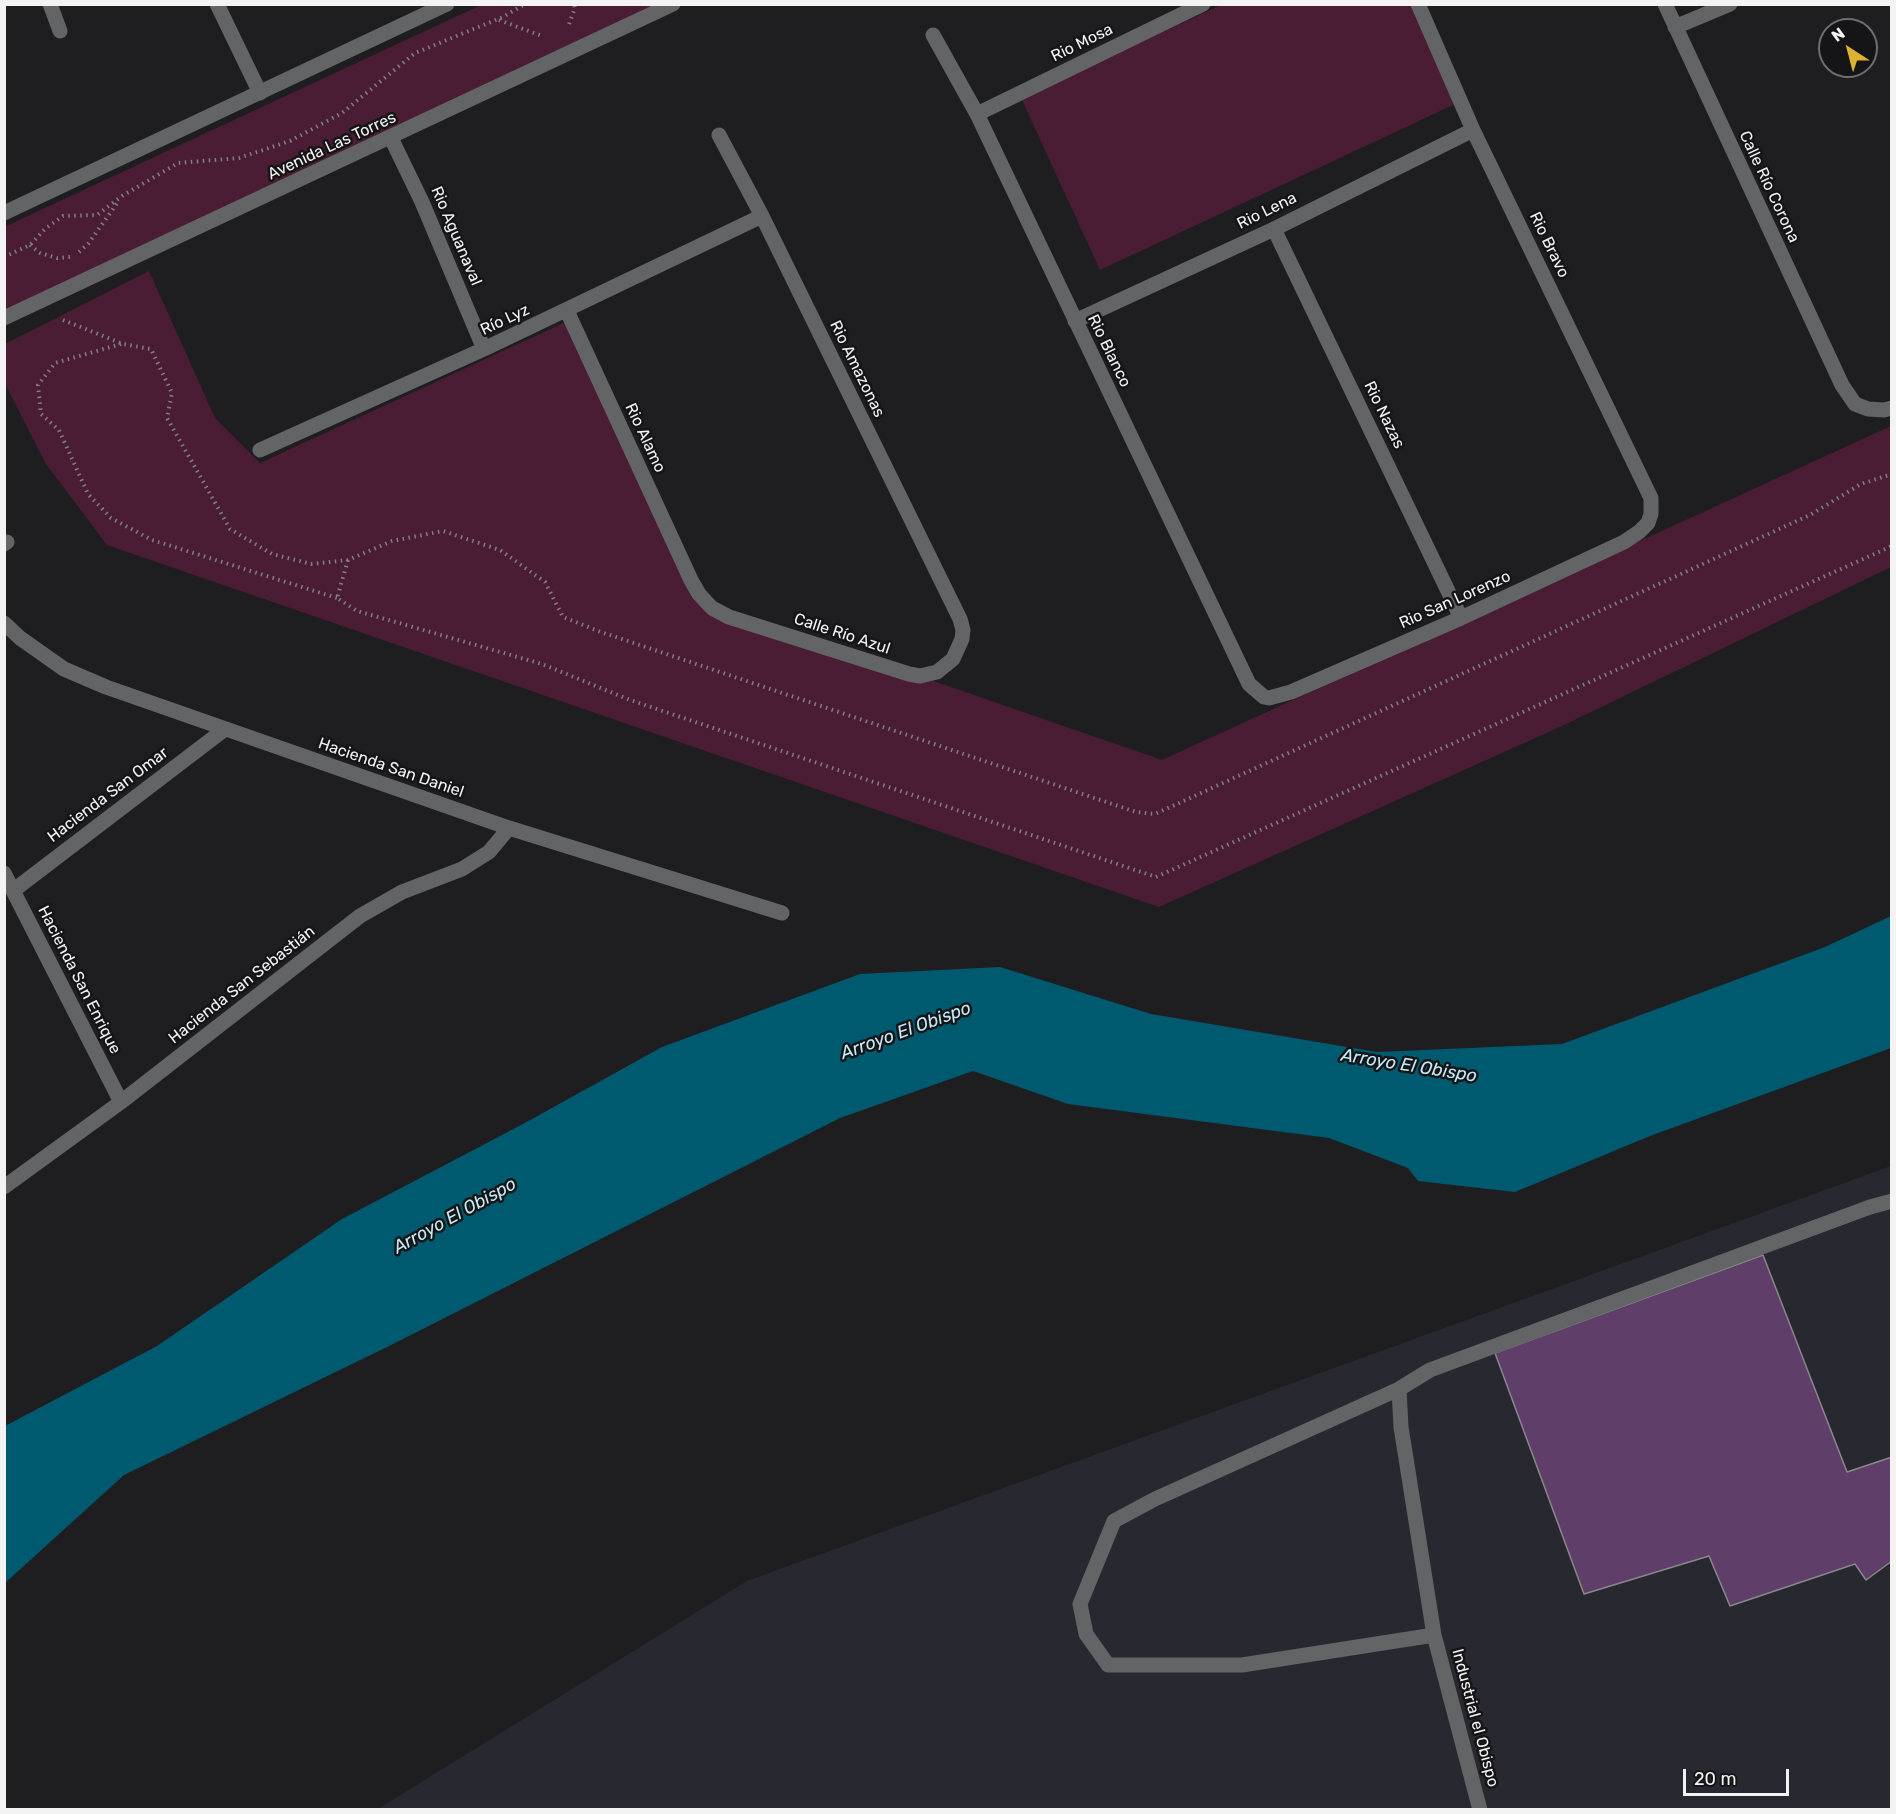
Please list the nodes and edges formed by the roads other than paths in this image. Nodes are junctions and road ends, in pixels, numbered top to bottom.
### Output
1 (50, 4) edge
2 (217, 4) edge
3 (447, 4) edge
4 (673, 4) edge
5 (1203, 4) edge
6 (1418, 4) edge
7 (1665, 4) edge
8 (1730, 4) edge
9 (1172, 11) edge
10 (1675, 27) junction
11 (60, 31) dead end
12 (933, 35) dead end
13 (260, 93) junction
14 (976, 114) junction
15 (1473, 130) junction
16 (719, 135) dead end
17 (391, 138) junction
18 (4, 213) edge
19 (762, 216) junction
20 (1274, 229) junction
21 (567, 311) junction
22 (4, 318) edge
23 (1075, 321) junction
24 (484, 349) junction
25 (1892, 408) edge
26 (260, 450) dead end
27 (1651, 498) joint
28 (691, 580) joint
29 (1461, 618) junction
30 (960, 619) joint
31 (4, 623) edge
32 (1249, 684) joint
33 (225, 729) junction
34 (509, 828) junction
35 (4, 873) edge
36 (14, 890) junction
37 (782, 913) dead end
38 (121, 1102) junction
39 (4, 1187) edge
40 (1892, 1201) edge
41 (1400, 1389) junction
42 (1434, 1635) junction
43 (1480, 1809) edge

1 - 11 street
2 - 13 street
3 - 13 street
4 - 17 street, Avenida Las Torres
5 - 9 street, Rio Mosa
6 - 15 street, Rio Bravo
7 - 10 street, Calle Río Corona
8 - 10 street
9 - 14 street, Rio Mosa
10 - 25 street, Calle Río Corona
12 - 14 street, Rio Blanco
13 - 18 street
14 - 23 street, Rio Blanco
15 - 20 street, Rio Lena
15 - 27 street, Rio Bravo
16 - 19 street, Rio Amazonas
17 - 22 street, Avenida Las Torres
17 - 24 street, Rio Aguanaval
19 - 21 street, Río Lyz
19 - 30 street, Rio Amazonas
20 - 23 street, Rio Lena
20 - 29 street, Rio Nazas
21 - 24 street, Río Lyz
21 - 28 street, Rio Alamo
23 - 32 street, Rio Blanco
24 - 26 street, Río Lyz
27 - 29 street, Rio San Lorenzo
28 - 30 street, Calle Río Azul
29 - 32 street, Rio San Lorenzo
31 - 33 street, Hacienda San Daniel
33 - 34 street, Hacienda San Daniel
33 - 36 street, Hacienda San Omar
34 - 37 street, Hacienda San Daniel
34 - 38 street, Hacienda San Sebastián
35 - 36 street, Hacienda San Enrique
36 - 38 street, Hacienda San Enrique
38 - 39 street, Hacienda San Sebastián
40 - 41 street
41 - 42 street, Industrial el Obispo
41 - 42 street
42 - 43 street, Industrial el Obispo

